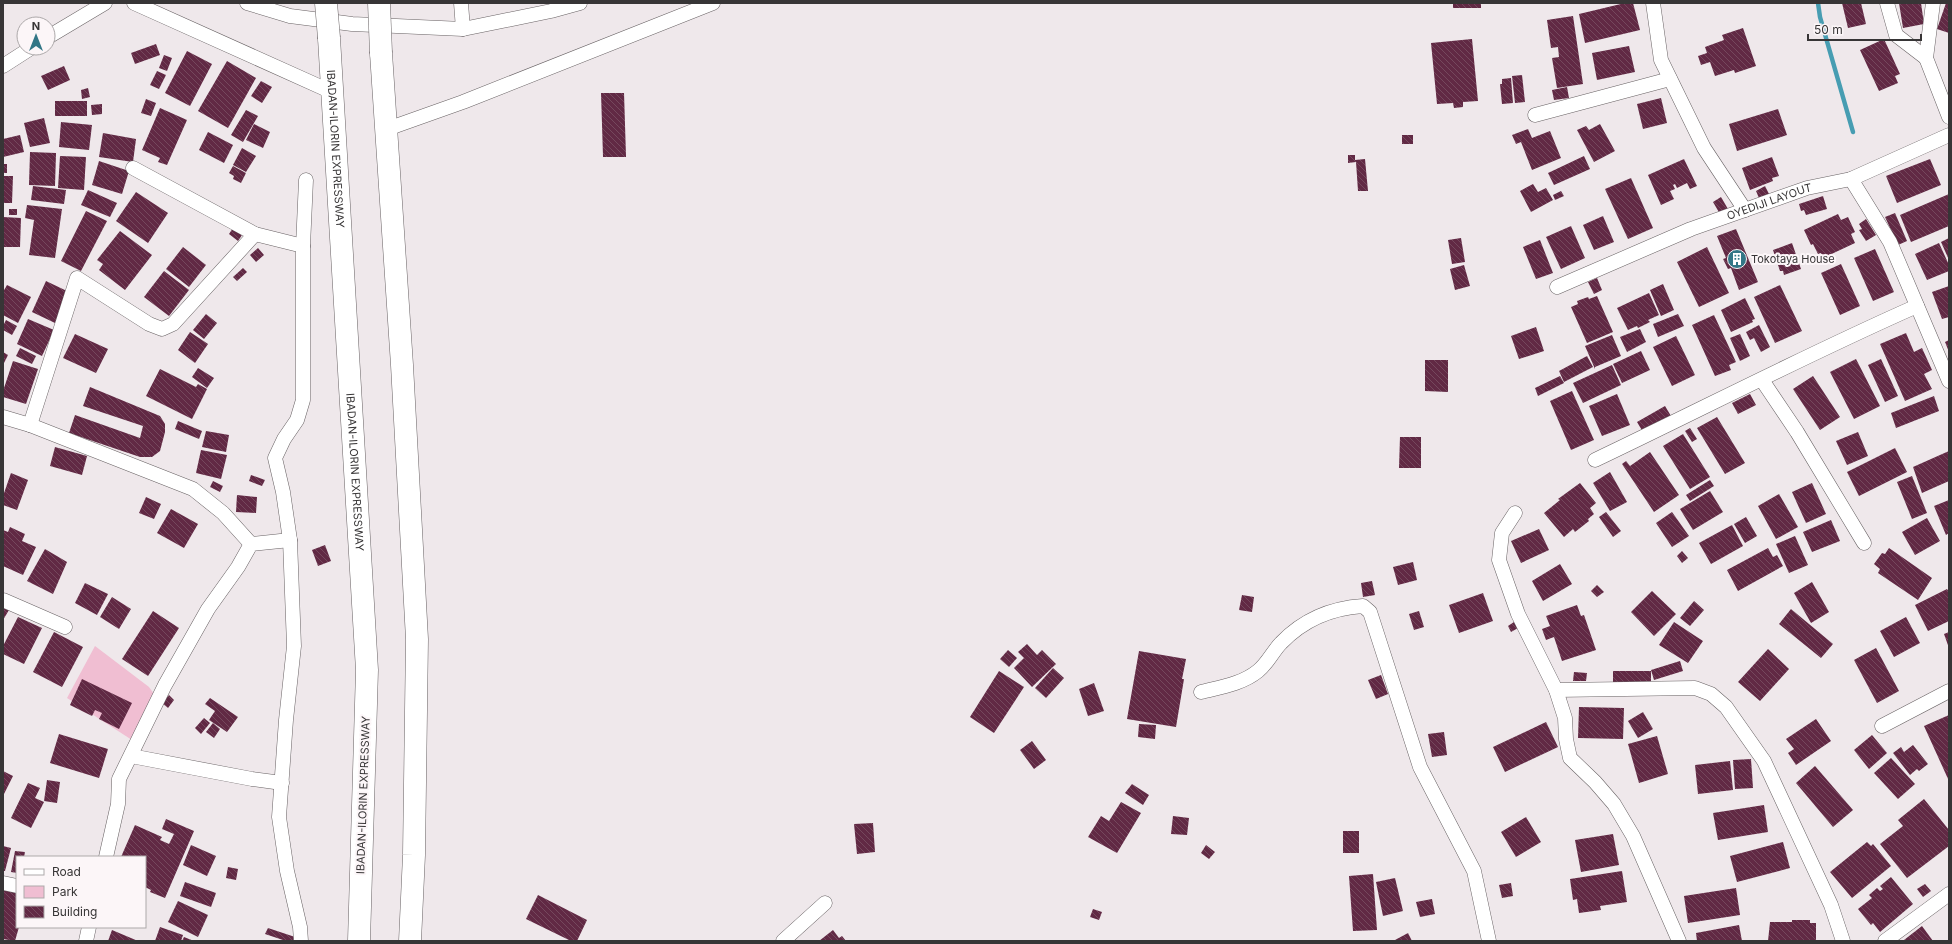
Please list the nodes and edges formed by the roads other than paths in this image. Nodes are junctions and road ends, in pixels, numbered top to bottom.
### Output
1 (105, 3) edge
2 (134, 3) edge
3 (247, 3) edge
4 (326, 3) edge
5 (379, 3) edge
6 (461, 3) edge
7 (580, 3) edge
8 (713, 3) edge
9 (1653, 3) edge
10 (1887, 3) edge
11 (1933, 3) edge
12 (463, 29) junction
13 (56, 32) edge
14 (19, 56) edge
15 (1926, 58) junction
16 (3, 66) edge
17 (1670, 79) junction
18 (332, 92) junction
19 (1535, 114) dead end
20 (1949, 117) edge
21 (386, 128) junction
22 (1949, 135) edge
23 (133, 168) dead end
24 (1851, 179) junction
25 (306, 180) dead end
26 (1745, 210) junction
27 (255, 234) junction
28 (303, 246) junction
29 (1557, 287) dead end
30 (1917, 306) junction
31 (1762, 380) junction
32 (1949, 381) edge
33 (3, 417) edge
34 (30, 425) junction
35 (1595, 460) dead end
36 (1515, 513) dead end
37 (290, 540) junction
38 (1864, 543) dead end
39 (251, 544) junction
40 (3, 600) edge
41 (65, 627) dead end
42 (1556, 690) junction
43 (1949, 691) edge
44 (1201, 692) dead end
45 (1882, 726) dead end
46 (131, 756) junction
47 (282, 783) junction
48 (106, 856) edge
49 (3, 883) edge
50 (16, 886) edge
51 (1949, 894) edge
52 (825, 903) dead end
53 (90, 928) edge
54 (86, 941) edge
55 (301, 941) edge
56 (359, 941) edge
57 (410, 941) edge
58 (783, 941) edge
59 (1489, 941) edge
60 (1679, 941) edge
61 (1843, 941) edge
62 (1885, 941) edge

1 - 13 street
2 - 18 street
3 - 12 street
4 - 18 highway, IBADAN-ILORIN EXPRESSWAY, bridge
5 - 21 highway, bridge
6 - 12 street
7 - 12 street
8 - 21 street
9 - 17 street
10 - 15 street
11 - 15 street
14 - 16 street
15 - 20 street
17 - 19 street
17 - 26 street
18 - 56 highway, IBADAN-ILORIN EXPRESSWAY
21 - 57 highway
22 - 24 street, OYEDIJI LAYOUT
23 - 27 street
24 - 26 street, OYEDIJI LAYOUT
24 - 30 street
25 - 28 street
26 - 29 street, OYEDIJI LAYOUT
27 - 28 street
27 - 34 street
28 - 37 street
30 - 31 street
30 - 32 street
31 - 35 street
31 - 38 street
33 - 34 street
34 - 39 street
36 - 42 street
37 - 39 street
37 - 47 street
39 - 46 street
40 - 41 street
42 - 60 street
42 - 61 street
43 - 45 street
44 - 59 street
46 - 47 street
46 - 48 street
47 - 55 street
49 - 50 street
51 - 62 street
52 - 58 street
53 - 54 street

